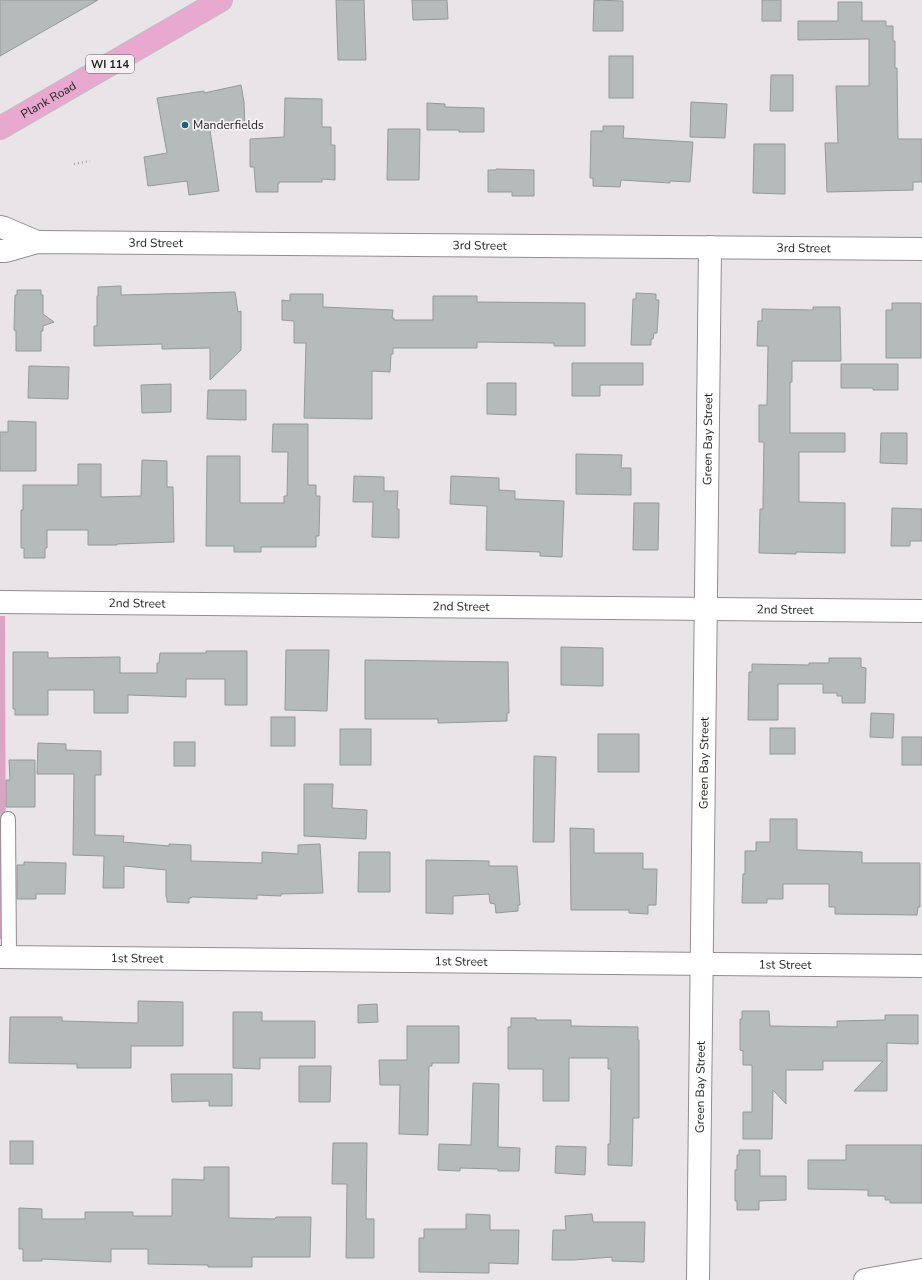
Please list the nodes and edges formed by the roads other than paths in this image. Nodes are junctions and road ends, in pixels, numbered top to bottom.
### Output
1 (221, 0) edge
2 (0, 128) edge
3 (0, 227) edge
4 (37, 242) junction
5 (710, 247) junction
6 (922, 249) edge
7 (0, 251) edge
8 (0, 602) edge
9 (707, 610) junction
10 (922, 611) edge
11 (8, 819) dead end
12 (4, 958) edge
13 (702, 963) junction
14 (922, 966) edge
15 (922, 1270) edge
16 (698, 1280) edge
17 (865, 1280) edge

1 - 2 main road, Plank Road / WI 114
3 - 4 street, 3rd Street
4 - 5 street, 3rd Street
4 - 7 street, 3rd Street
5 - 6 street, 3rd Street
5 - 9 street, Green Bay Street
8 - 9 street, 2nd Street
9 - 10 street, 2nd Street
9 - 13 street, Green Bay Street
11 - 12 lane
12 - 13 street, 1st Street
13 - 14 street, 1st Street
13 - 16 street, Green Bay Street
15 - 17 street

